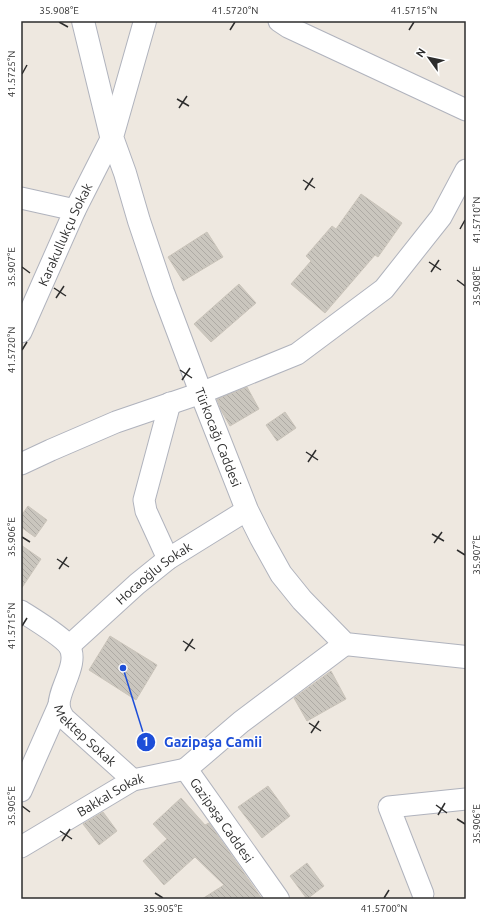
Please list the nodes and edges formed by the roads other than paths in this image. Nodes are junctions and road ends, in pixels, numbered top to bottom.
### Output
1 (83, 21) edge
2 (146, 21) edge
3 (279, 21) edge
4 (466, 110) edge
5 (112, 137) junction
6 (466, 170) edge
7 (21, 198) edge
8 (75, 210) junction
9 (21, 332) edge
10 (201, 393) junction
11 (170, 403) junction
12 (21, 464) edge
13 (247, 510) junction
14 (168, 559) junction
15 (21, 611) edge
16 (345, 644) junction
17 (69, 646) junction
18 (466, 657) edge
19 (59, 705) junction
20 (186, 770) junction
21 (134, 780) junction
22 (21, 791) edge
23 (466, 799) edge
24 (21, 847) edge
25 (423, 894) dead end
26 (278, 899) edge

1 - 5 street, Türkocağı Caddesi
2 - 5 street
3 - 4 street
5 - 8 street, Karakullukçu Sokak
5 - 10 street, Türkocağı Caddesi
6 - 10 street
7 - 8 street
8 - 9 street, Karakullukçu Sokak
10 - 11 street
10 - 13 street, Türkocağı Caddesi
11 - 12 street
11 - 14 street
13 - 14 street, Hocaoğlu Sokak
13 - 16 street, Türkocağı Caddesi
14 - 17 street, Hocaoğlu Sokak
15 - 17 street
16 - 18 street
16 - 20 street, Gazipaşa Caddesi
17 - 19 street, Mektep Sokak
19 - 21 street, Mektep Sokak
19 - 22 street
20 - 21 street, Bakkal Sokak
20 - 26 street, Gazipaşa Caddesi
21 - 24 street, Bakkal Sokak
23 - 25 street

